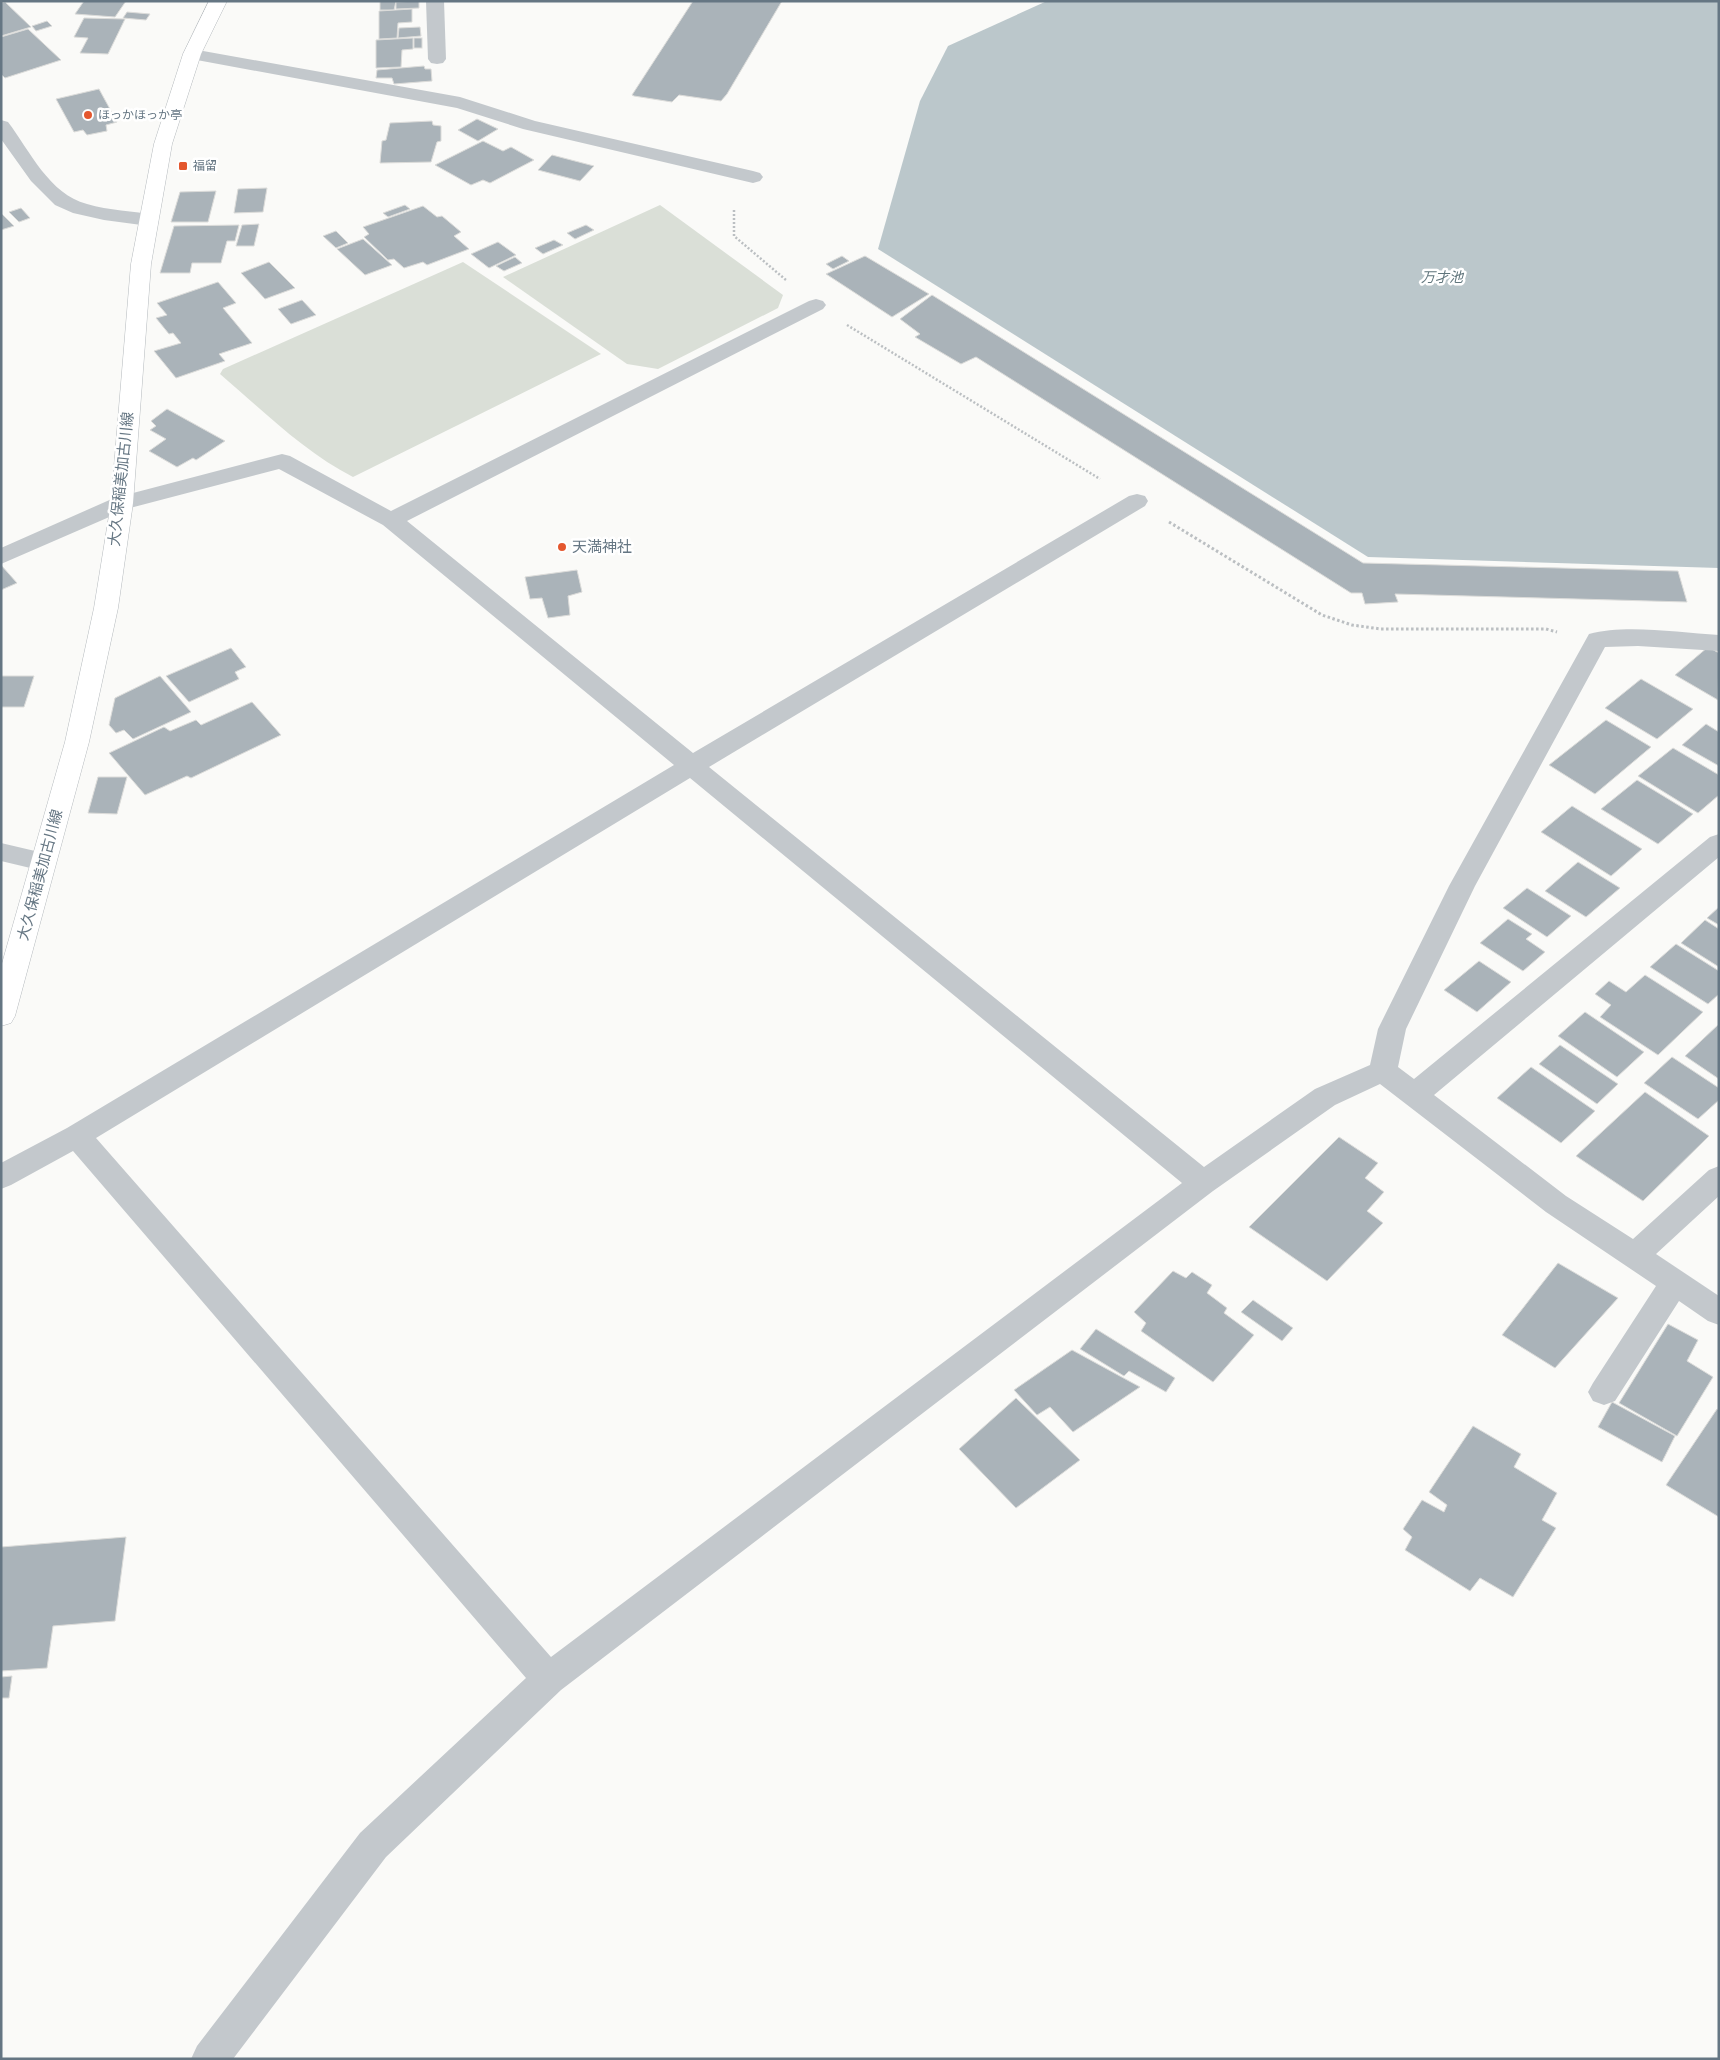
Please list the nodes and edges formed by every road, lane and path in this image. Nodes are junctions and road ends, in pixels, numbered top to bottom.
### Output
1 (218, 1) edge
2 (435, 1) edge
3 (192, 54) junction
4 (437, 59) dead end
5 (1, 126) edge
6 (21, 152) junction
7 (1, 159) edge
8 (753, 177) dead end
9 (149, 220) junction
10 (816, 306) dead end
11 (1136, 501) dead end
12 (122, 503) junction
13 (391, 520) junction
14 (1, 558) edge
15 (1719, 643) edge
16 (693, 764) junction
17 (1719, 843) edge
18 (1, 852) edge
19 (43, 862) junction
20 (1, 1016) edge
21 (1383, 1071) junction
22 (1414, 1095) junction
23 (77, 1136) junction
24 (1, 1177) edge
25 (1719, 1178) edge
26 (1203, 1183) junction
27 (1634, 1256) junction
28 (1675, 1282) junction
29 (1719, 1312) edge
30 (1604, 1392) dead end
31 (548, 1679) junction
32 (210, 2059) edge

1 - 3 main road, 大久保稲美加古川線
2 - 4 street
3 - 8 street
3 - 9 main road, 大久保稲美加古川線
5 - 6 street
6 - 7 street
6 - 9 street
9 - 12 main road, 大久保稲美加古川線
10 - 13 street
11 - 16 street
12 - 13 street
12 - 14 street
12 - 19 main road, 大久保稲美加古川線
13 - 16 street
15 - 21 street
16 - 23 street
16 - 26 street
17 - 22 street
18 - 19 street
19 - 20 main road, 大久保稲美加古川線
21 - 22 street
21 - 26 street
22 - 27 street
23 - 24 street
23 - 31 street
25 - 27 street
26 - 31 street
27 - 28 street
28 - 29 street
28 - 30 street
31 - 32 street

